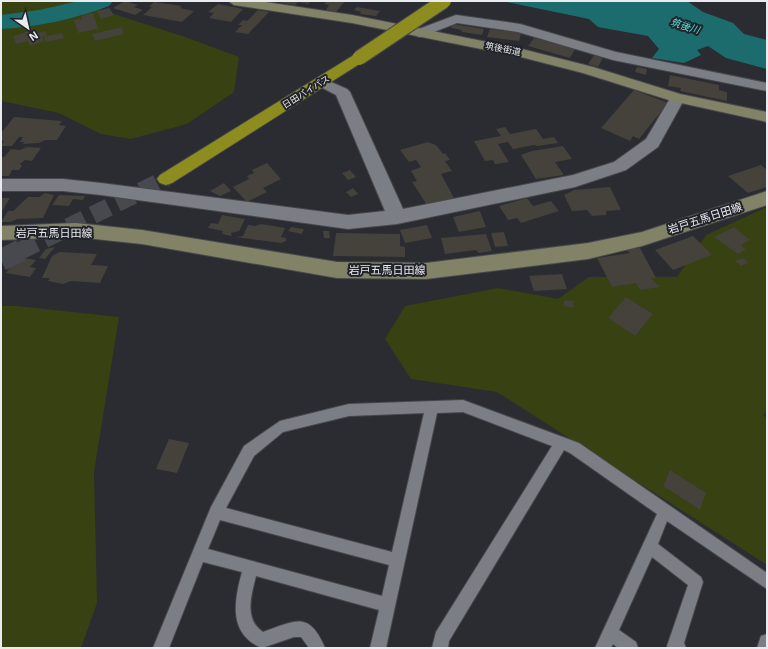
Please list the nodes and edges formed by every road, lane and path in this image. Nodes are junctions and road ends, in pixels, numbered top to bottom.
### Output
1 (234, 1) edge
2 (444, 1) edge
3 (421, 33) junction
4 (322, 82) junction
5 (767, 87) edge
6 (677, 98) junction
7 (767, 117) edge
8 (166, 179) tunnel mouth
9 (1, 185) edge
10 (767, 198) edge
11 (397, 217) junction
12 (1, 233) edge
13 (432, 407) junction
14 (561, 443) junction
15 (665, 510) junction
16 (216, 512) junction
17 (649, 546) junction
18 (198, 553) junction
19 (397, 560) junction
20 (251, 568) junction
21 (767, 582) edge
22 (387, 605) junction
23 (610, 632) junction
24 (767, 642) edge
25 (161, 648) edge
26 (317, 648) edge
27 (378, 648) edge
28 (440, 648) edge
29 (603, 648) edge
30 (630, 648) edge
31 (678, 648) edge
32 (765, 648) edge

1 - 3 main road, 筑後街道
2 - 4 highway, 日田バイパス, bridge
3 - 5 street
3 - 6 main road, 筑後街道
4 - 8 highway, 日田バイパス
4 - 11 street
6 - 7 main road, 筑後街道
6 - 11 street
9 - 11 street
10 - 12 main road, 岩戸五馬日田線
13 - 14 lane
13 - 16 lane
13 - 19 lane
14 - 15 lane
14 - 28 lane
15 - 17 lane
15 - 21 lane
16 - 18 lane
16 - 19 lane
17 - 23 lane
17 - 31 lane
18 - 20 lane
18 - 25 lane
19 - 22 lane
20 - 22 lane
20 - 26 lane
22 - 27 lane
23 - 29 lane
23 - 30 lane
24 - 32 lane

